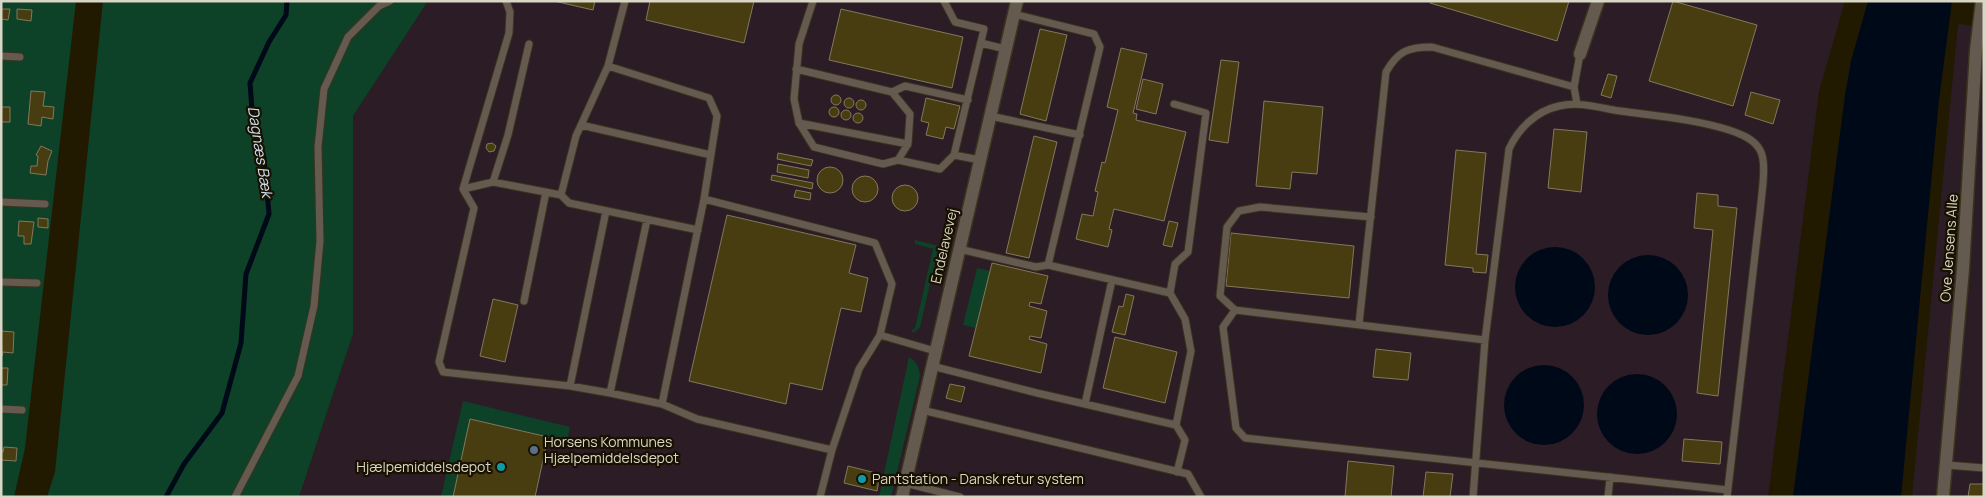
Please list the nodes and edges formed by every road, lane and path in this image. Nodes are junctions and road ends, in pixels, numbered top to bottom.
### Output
1 (390, 1) edge
2 (506, 1) edge
3 (625, 1) edge
4 (813, 1) edge
5 (944, 1) edge
6 (1017, 1) edge
7 (1598, 1) edge
8 (1982, 1) edge
9 (1014, 14) junction
10 (981, 43) junction
11 (529, 44) dead end
12 (1005, 49) junction
13 (1980, 50) edge
14 (1580, 54) joint
15 (1, 56) edge
16 (20, 57) dead end
17 (608, 66) junction
18 (796, 69) junction
19 (1574, 87) junction
20 (892, 92) junction
21 (968, 100) junction
22 (1174, 104) dead end
23 (1577, 104) junction
24 (990, 116) junction
25 (799, 123) junction
26 (581, 125) junction
27 (1080, 135) junction
28 (908, 144) junction
29 (711, 155) junction
30 (954, 155) junction
31 (898, 160) junction
32 (980, 160) junction
33 (493, 182) junction
34 (463, 189) junction
35 (546, 192) junction
36 (561, 194) junction
37 (704, 199) junction
38 (1, 202) edge
39 (45, 204) dead end
40 (606, 211) junction
41 (1371, 217) junction
42 (648, 220) junction
43 (698, 230) junction
44 (959, 249) junction
45 (1048, 265) junction
46 (1112, 280) junction
47 (1, 282) edge
48 (37, 283) dead end
49 (1170, 293) junction
50 (524, 301) dead end
51 (1235, 310) junction
52 (1359, 324) junction
53 (880, 335) junction
54 (1485, 340) junction
55 (935, 351) junction
56 (932, 366) junction
57 (570, 386) junction
58 (610, 393) junction
59 (662, 404) junction
60 (1084, 404) junction
61 (1, 409) edge
62 (22, 410) dead end
63 (922, 410) junction
64 (1176, 425) junction
65 (832, 450) junction
66 (1477, 463) junction
67 (1946, 465) junction
68 (1984, 468) edge
69 (1177, 472) junction
70 (1610, 477) junction
71 (905, 483) junction
72 (1728, 493) edge
73 (235, 497) edge
74 (820, 497) edge
75 (902, 497) edge
76 (960, 497) edge
77 (1201, 497) edge
78 (1473, 497) edge
79 (1608, 497) edge
80 (1943, 497) edge

1 - 73 lane
2 - 34 lane
3 - 17 lane
4 - 18 lane
5 - 10 lane
6 - 9 street, Endelavevej
7 - 14 street
8 - 13 street, Ove Jensens Alle
9 - 12 street, Endelavevej
9 - 27 lane
10 - 12 lane
10 - 21 lane
11 - 33 lane
12 - 24 street, Endelavevej
13 - 67 street, Ove Jensens Alle
14 - 19 lane
15 - 16 lane
17 - 26 lane
17 - 29 lane
18 - 20 lane
18 - 25 lane
19 - 23 lane
19 - 41 lane
20 - 21 lane
20 - 28 lane
21 - 30 lane
22 - 49 lane
23 - 54 lane
23 - 72 lane
24 - 27 lane
24 - 32 street, Endelavevej
25 - 28 lane
25 - 31 lane
26 - 29 lane
26 - 36 lane
27 - 45 lane
28 - 31 lane
29 - 37 lane
30 - 31 lane
30 - 32 lane
32 - 44 street, Endelavevej
33 - 34 lane
33 - 35 lane
34 - 57 lane
35 - 36 lane
35 - 50 lane
36 - 40 lane
37 - 43 lane
37 - 53 lane
38 - 39 lane
40 - 42 lane
40 - 57 lane
41 - 51 lane
41 - 52 lane
42 - 43 lane
42 - 58 lane
43 - 59 lane
44 - 45 lane
44 - 55 street, Endelavevej
45 - 46 lane
46 - 49 lane
46 - 60 lane
47 - 48 lane
49 - 64 lane
51 - 52 lane
51 - 66 lane
52 - 54 lane
53 - 55 lane
53 - 65 lane
54 - 66 lane
55 - 56 street, Endelavevej
56 - 60 lane
56 - 63 street, Endelavevej
57 - 58 lane
58 - 59 lane
59 - 65 lane
60 - 64 lane
61 - 62 lane
63 - 69 lane
63 - 71 street, Endelavevej
64 - 69 lane
65 - 74 lane
66 - 70 lane
66 - 78 lane
67 - 68 lane
67 - 80 street, Ove Jensens Alle
69 - 77 lane
70 - 72 lane
70 - 79 lane
71 - 75 street, Endelavevej
71 - 76 lane

